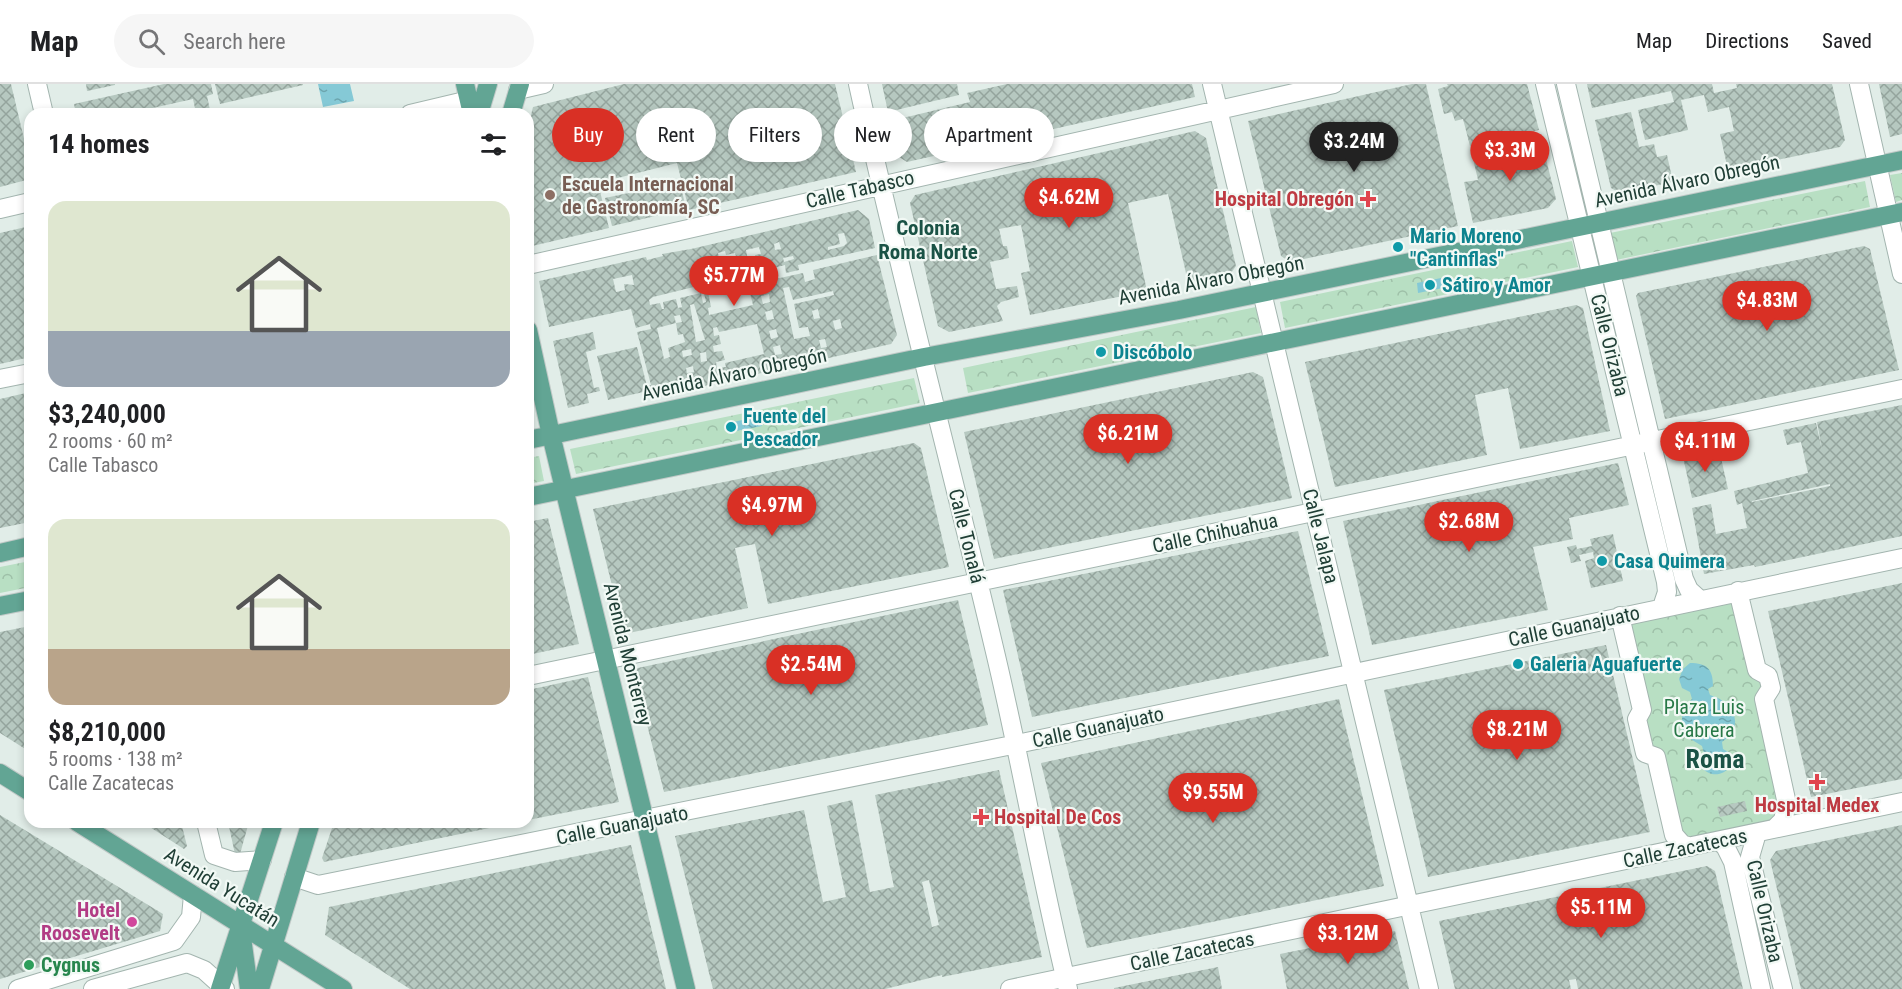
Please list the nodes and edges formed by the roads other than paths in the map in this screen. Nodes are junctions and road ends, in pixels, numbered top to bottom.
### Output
1 (37, 84) edge
2 (488, 84) edge
3 (544, 84) edge
4 (858, 84) edge
5 (1212, 84) edge
6 (1334, 84) edge
7 (1545, 84) edge
8 (1566, 84) edge
9 (1859, 84) edge
10 (519, 87) edge
11 (468, 97) edge
12 (43, 108) edge
13 (430, 108) edge
14 (513, 108) edge
15 (1218, 110) junction
16 (1902, 160) edge
17 (1878, 165) junction
18 (880, 185) junction
19 (24, 203) edge
20 (0, 209) edge
21 (1896, 214) edge
22 (1600, 222) junction
23 (1581, 227) junction
24 (534, 264) edge
25 (1612, 272) junction
26 (1902, 274) edge
27 (1593, 276) junction
28 (1262, 293) junction
29 (1275, 344) junction
30 (534, 357) edge
31 (924, 357) junction
32 (24, 374) edge
33 (0, 379) edge
34 (1902, 389) edge
35 (937, 413) junction
36 (551, 435) junction
37 (534, 439) edge
38 (1653, 440) junction
39 (1634, 445) junction
40 (564, 491) junction
41 (534, 496) edge
42 (1315, 513) junction
43 (24, 547) edge
44 (0, 553) edge
45 (1902, 558) edge
46 (979, 582) junction
47 (1738, 591) junction
48 (1699, 599) junction
49 (24, 601) edge
50 (0, 606) edge
51 (1662, 607) junction
52 (1620, 616) junction
53 (606, 659) junction
54 (1354, 673) junction
55 (534, 675) edge
56 (1017, 744) junction
57 (0, 773) edge
58 (24, 788) edge
59 (1902, 802) edge
60 (645, 820) junction
61 (1776, 827) junction
62 (87, 828) edge
63 (207, 828) edge
64 (272, 828) edge
65 (309, 828) edge
66 (1756, 833) junction
67 (1718, 841) junction
68 (1690, 847) junction
69 (262, 860) junction
70 (294, 877) junction
71 (193, 895) junction
72 (1409, 907) junction
73 (240, 925) junction
74 (273, 945) junction
75 (1067, 983) edge
76 (222, 988) edge
77 (18, 989) edge
78 (93, 989) edge
79 (249, 989) edge
80 (260, 989) edge
81 (343, 989) edge
82 (686, 989) edge
83 (1010, 989) edge
84 (1429, 989) edge
85 (1761, 989) edge
86 (1783, 989) edge

1 - 12 street
2 - 11 main road
3 - 10 street
4 - 18 street, Calle Tonalá
5 - 15 street, Calle Jalapa
6 - 15 street, Calle Tabasco
7 - 23 street, Calle Orizaba
8 - 22 street, Calle Orizaba
9 - 17 street
10 - 14 main road
11 - 13 street
15 - 18 street, Calle Tabasco
15 - 28 street, Calle Jalapa
16 - 17 main road, Avenida Álvaro Obregón
17 - 21 street
17 - 22 main road, Avenida Álvaro Obregón
18 - 24 street, Calle Tabasco
18 - 31 street, Calle Tonalá
19 - 20 street
21 - 25 main road
21 - 26 street
22 - 23 main road, Avenida Álvaro Obregón
22 - 25 street, Calle Orizaba
23 - 27 street, Calle Orizaba
23 - 28 main road, Avenida Álvaro Obregón
25 - 27 main road
25 - 38 street, Calle Orizaba
27 - 29 main road
27 - 39 street, Calle Orizaba
28 - 29 street, Calle Jalapa
28 - 31 main road, Avenida Álvaro Obregón
29 - 35 main road
29 - 42 street, Calle Jalapa
30 - 36 main road, Avenida Monterrey
31 - 35 street, Calle Tonalá
31 - 36 main road, Avenida Álvaro Obregón
32 - 33 street
34 - 38 street, Calle Chihuahua
35 - 40 main road
35 - 46 street, Calle Tonalá
36 - 37 main road, Avenida Álvaro Obregón
36 - 40 main road, Avenida Monterrey
38 - 39 street, Calle Chihuahua
38 - 48 street, Calle Orizaba
39 - 42 street, Calle Chihuahua
39 - 51 street, Calle Orizaba
40 - 41 main road
40 - 53 main road, Avenida Monterrey
42 - 46 street, Calle Chihuahua
42 - 54 street, Calle Jalapa
43 - 44 main road
45 - 47 street, Calle Guanajuato
46 - 53 street, Calle Chihuahua
46 - 56 street, Calle Tonalá
47 - 48 street, Calle Guanajuato
47 - 61 street
48 - 51 street, Calle Guanajuato
49 - 50 main road
51 - 52 street, Calle Guanajuato
52 - 54 street, Calle Guanajuato
52 - 68 street
53 - 55 street, Calle Chihuahua
53 - 60 main road, Avenida Monterrey
54 - 56 street, Calle Guanajuato
54 - 72 street, Calle Jalapa
56 - 60 street, Calle Guanajuato
56 - 75 street, Calle Tonalá
57 - 58 main road
59 - 61 street, Calle Zacatecas
60 - 70 street, Calle Guanajuato
60 - 82 main road, Avenida Monterrey
61 - 66 street, Calle Zacatecas
62 - 71 main road, Avenida Yucatán
63 - 69 street
64 - 69 main road
65 - 70 main road
66 - 67 street, Calle Zacatecas
66 - 86 street, Calle Orizaba
67 - 68 street, Calle Zacatecas
67 - 85 street, Calle Orizaba
68 - 72 street, Calle Zacatecas
69 - 73 main road
70 - 74 main road
71 - 73 main road, Avenida Yucatán
71 - 77 street
72 - 75 street, Calle Zacatecas
72 - 84 street, Calle Jalapa
73 - 74 main road, Avenida Yucatán
73 - 76 main road
73 - 79 main road
74 - 80 main road
74 - 81 main road, Avenida Yucatán
75 - 83 street, Calle Zacatecas
76 - 78 street

